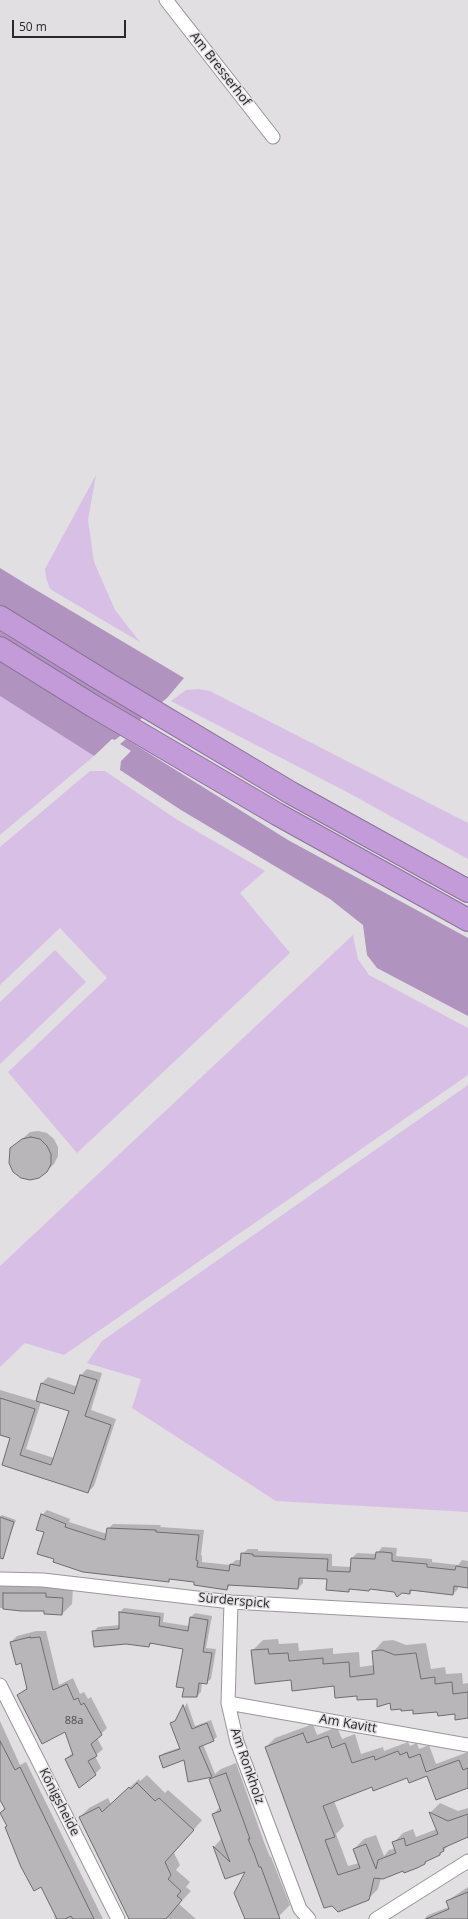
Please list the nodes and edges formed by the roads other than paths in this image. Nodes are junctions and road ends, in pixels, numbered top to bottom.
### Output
1 (166, 0) edge
2 (273, 137) dead end
3 (0, 617) edge
4 (0, 648) edge
5 (468, 891) edge
6 (468, 920) edge
7 (0, 1579) edge
8 (231, 1602) junction
9 (468, 1615) edge
10 (1, 1687) edge
11 (228, 1703) junction
12 (468, 1745) edge
13 (468, 1861) edge
14 (118, 1919) edge
15 (309, 1919) edge
16 (376, 1919) edge

1 - 2 street, Am Bresserhof
3 - 5 highway
4 - 6 highway
7 - 8 street, Sürderspick
8 - 9 street, Sürderspick
8 - 11 street, Am Ronkholz
10 - 14 street, Königsheide
11 - 12 street, Am Kavitt
11 - 15 street, Am Ronkholz
13 - 16 street

